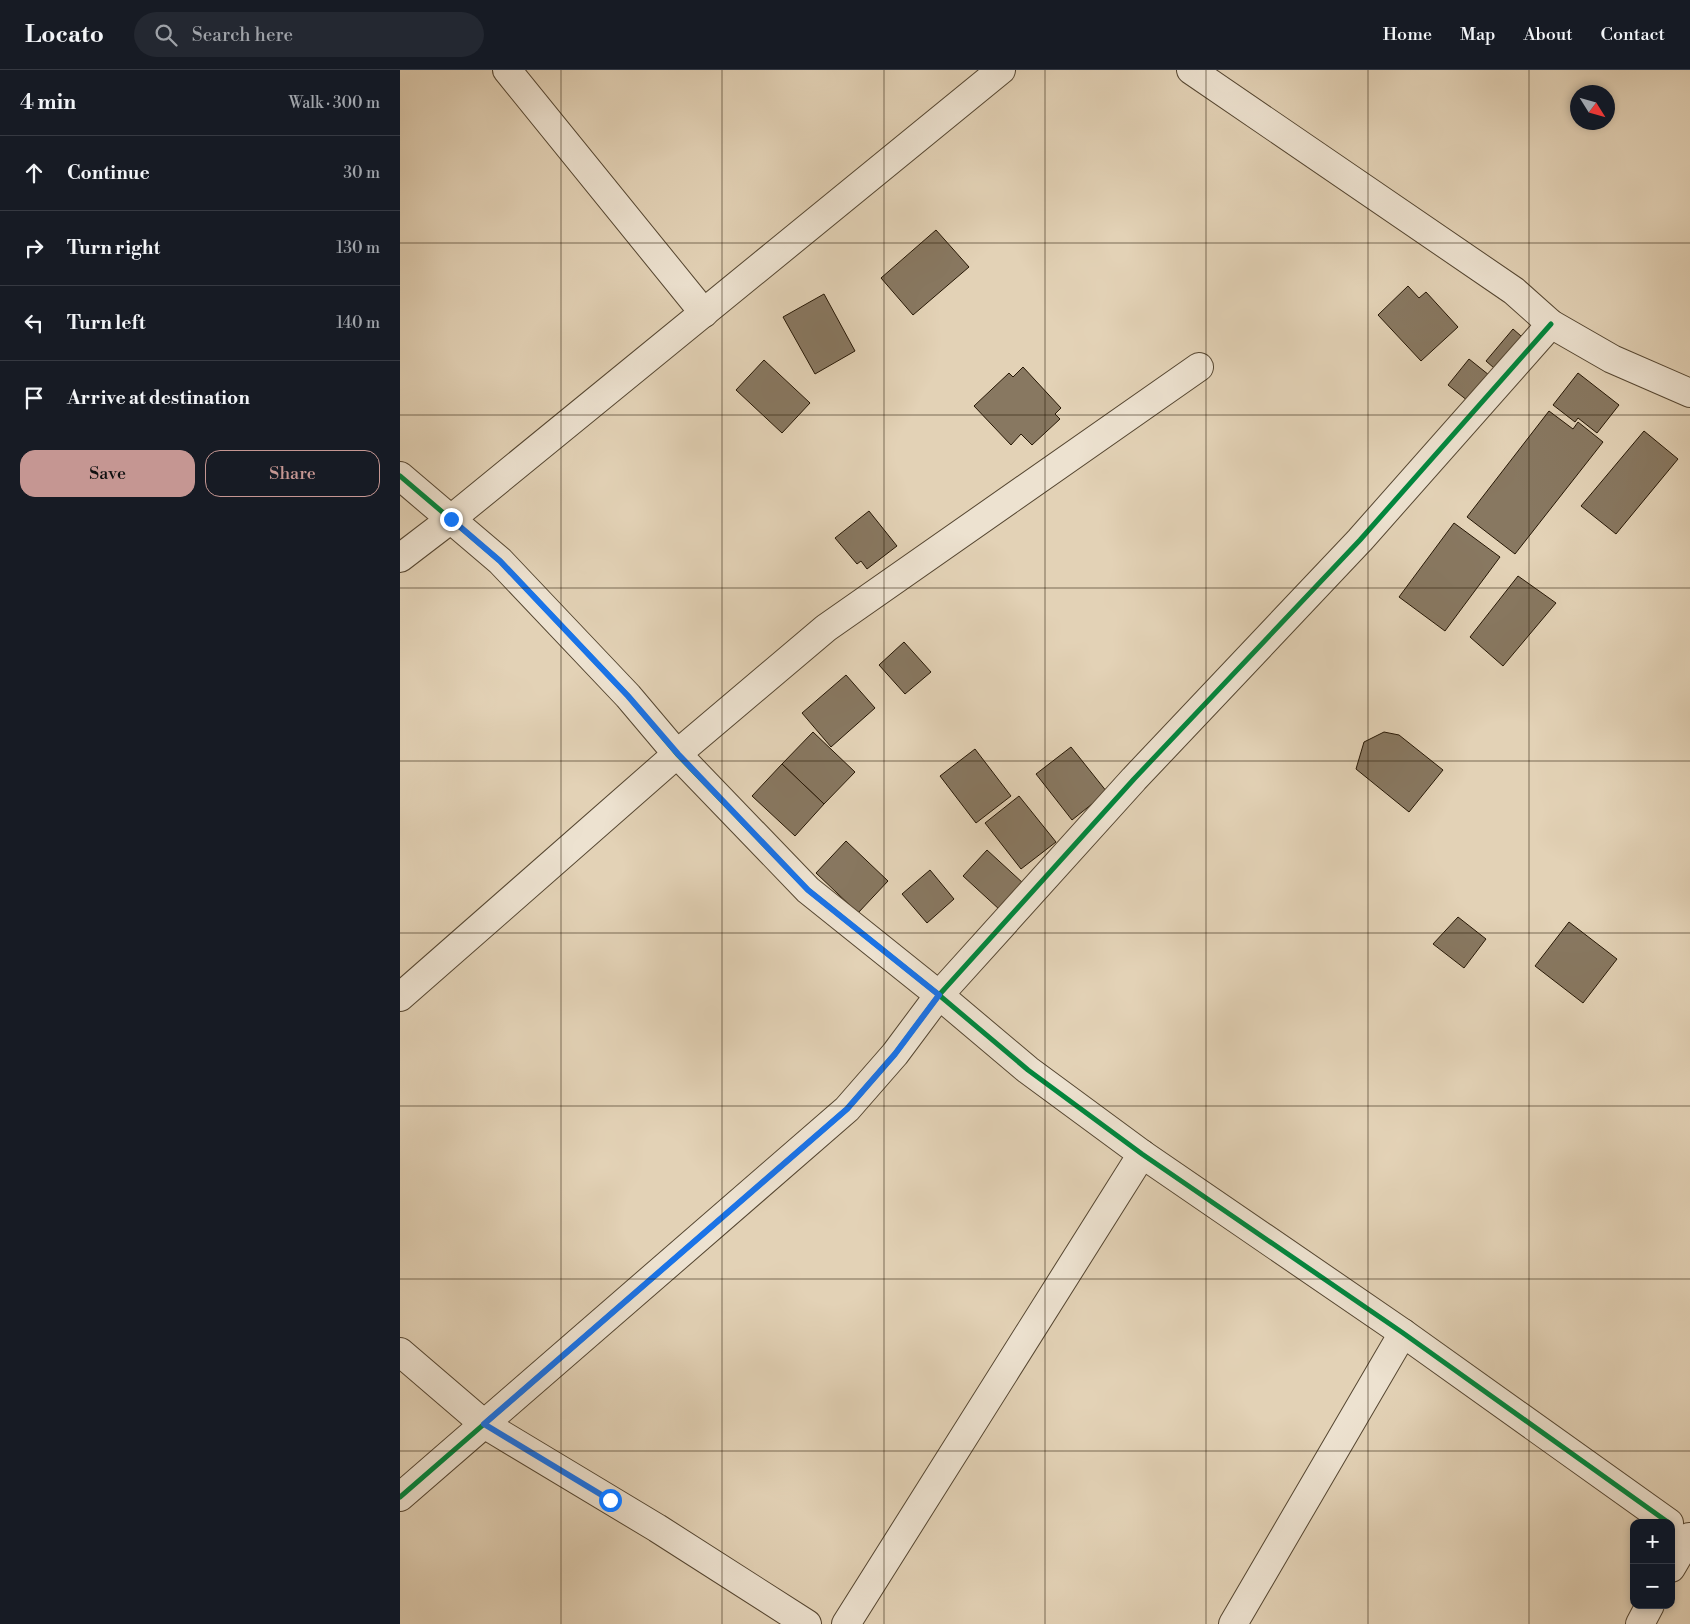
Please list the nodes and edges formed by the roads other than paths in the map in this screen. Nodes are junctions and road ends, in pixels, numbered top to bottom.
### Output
1 (507, 70) edge
2 (1001, 70) edge
3 (1191, 70) edge
4 (704, 312) junction
5 (1551, 324) junction
6 (1199, 367) dead end
7 (1690, 393) edge
8 (400, 476) edge
9 (451, 519) junction
10 (400, 558) edge
11 (678, 754) junction
12 (939, 995) junction
13 (400, 996) edge
14 (1142, 1154) junction
15 (1403, 1332) junction
16 (400, 1352) edge
17 (484, 1424) junction
18 (400, 1497) edge
19 (1680, 1530) edge
20 (1672, 1564) edge
21 (1648, 1609) edge
22 (807, 1624) edge
23 (846, 1624) edge
24 (1233, 1624) edge
25 (1640, 1624) edge

1 - 4 street
2 - 4 street
3 - 5 street
4 - 9 street
5 - 7 street
5 - 12 street
6 - 11 street
8 - 9 street
9 - 10 street
9 - 11 street
11 - 12 street
11 - 13 street
12 - 14 street
12 - 17 street
14 - 15 street
14 - 23 street
15 - 19 street
15 - 24 street
16 - 17 street
17 - 18 street
17 - 22 street
19 - 20 street
21 - 25 street

